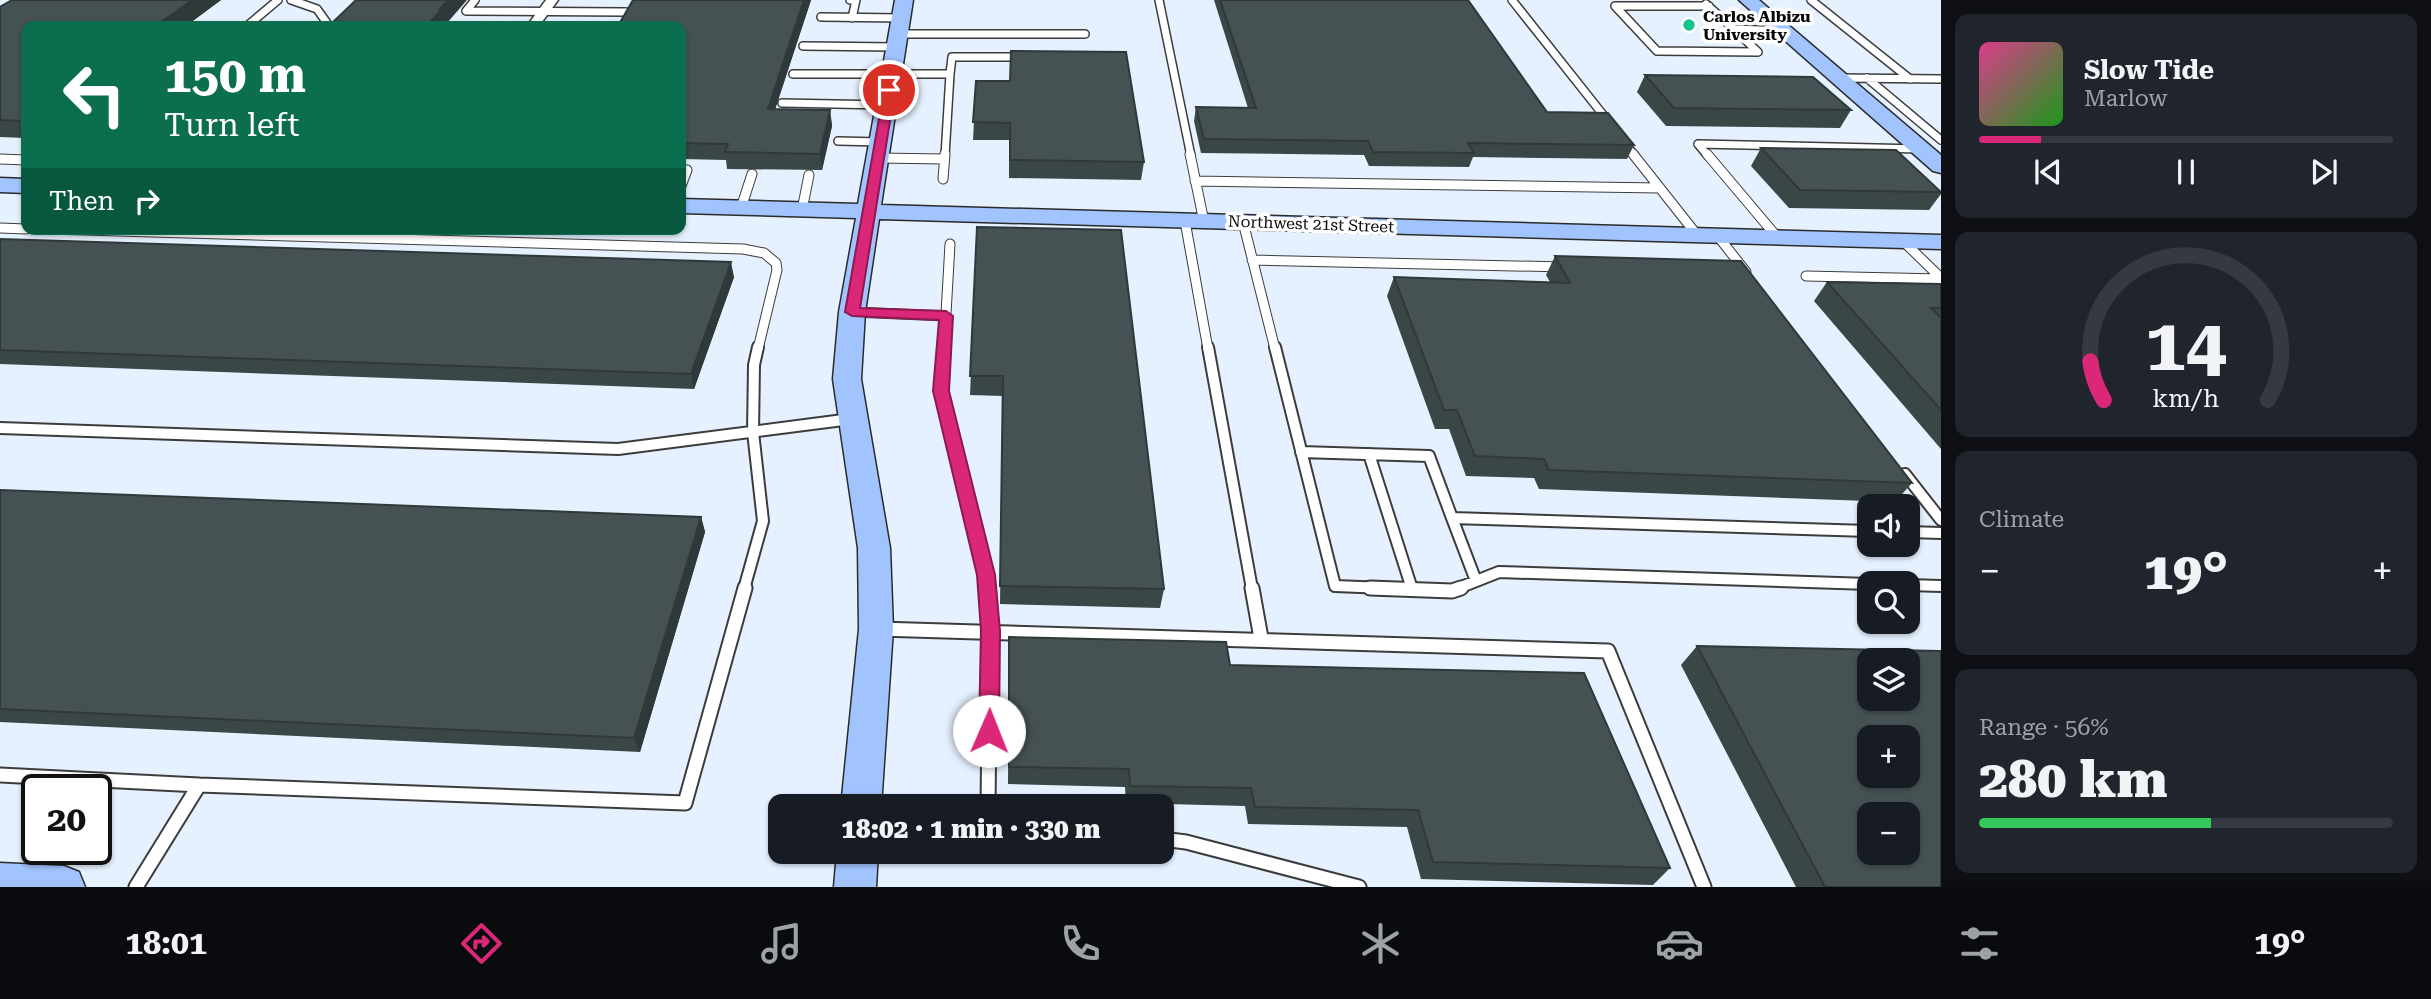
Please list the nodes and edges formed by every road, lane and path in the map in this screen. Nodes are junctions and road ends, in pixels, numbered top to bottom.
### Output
1 (278, 0) edge
2 (290, 0) edge
3 (475, 0) edge
4 (552, 0) edge
5 (850, 0) edge
6 (1159, 0) edge
7 (1512, 0) edge
8 (1702, 0) edge
9 (1748, 0) edge
10 (1811, 0) edge
11 (1709, 6) junction
12 (544, 12) junction
13 (626, 12) edge
14 (821, 17) dead end
15 (852, 18) junction
16 (253, 21) edge
17 (326, 21) edge
18 (537, 21) edge
19 (1734, 29) junction
20 (1784, 30) junction
21 (1085, 34) dead end
22 (898, 35) edge
23 (803, 46) dead end
24 (1032, 58) edge
25 (793, 74) dead end
26 (950, 74) junction
27 (1839, 78) junction
28 (1867, 78) junction
29 (1910, 79) junction
30 (1941, 79) edge
31 (782, 103) dead end
32 (887, 105) junction
33 (1611, 125) edge
34 (1619, 136) edge
35 (1941, 140) edge
36 (838, 141) dead end
37 (1922, 149) junction
38 (880, 150) junction
39 (0, 159) edge
40 (944, 159) junction
41 (21, 160) edge
42 (1941, 166) edge
43 (752, 174) edge
44 (809, 175) edge
45 (943, 178) dead end
46 (1195, 181) junction
47 (0, 185) edge
48 (21, 186) edge
49 (1660, 188) junction
50 (686, 206) edge
51 (741, 208) junction
52 (802, 210) junction
53 (870, 212) junction
54 (1194, 221) junction
55 (1243, 222) junction
56 (0, 228) edge
57 (21, 229) edge
58 (252, 235) edge
59 (355, 235) edge
60 (1707, 235) junction
61 (1777, 237) junction
62 (353, 238) junction
63 (1903, 240) junction
64 (1941, 242) edge
65 (950, 244) dead end
66 (1252, 260) junction
67 (1581, 268) edge
68 (1732, 271) edge
69 (1746, 272) junction
70 (1805, 275) dead end
71 (1941, 279) edge
72 (1754, 282) edge
73 (852, 312) junction
74 (946, 316) junction
75 (852, 419) junction
76 (0, 428) edge
77 (753, 432) junction
78 (1301, 452) junction
79 (1369, 454) junction
80 (1899, 466) edge
81 (1452, 518) junction
82 (1941, 520) edge
83 (1857, 531) edge
84 (1920, 532) edge
85 (1941, 533) edge
86 (1476, 581) junction
87 (1857, 584) edge
88 (1920, 585) edge
89 (1941, 586) edge
90 (1412, 589) junction
91 (876, 629) junction
92 (990, 631) junction
93 (1261, 638) junction
94 (0, 775) edge
95 (199, 785) junction
96 (862, 794) edge
97 (988, 794) edge
98 (1174, 840) edge
99 (857, 864) edge
100 (0, 884) edge
101 (64, 887) edge
102 (136, 887) edge
103 (855, 887) edge
104 (1359, 887) edge
105 (1704, 887) edge

1 - 16 lane
2 - 17 lane
3 - 12 lane
4 - 12 street
5 - 15 lane
6 - 46 lane
7 - 33 lane
8 - 11 lane
9 - 20 street
10 - 29 lane
11 - 19 lane
11 - 19 lane
12 - 13 lane
12 - 18 street
14 - 15 lane
15 - 22 lane
19 - 20 lane
20 - 27 street
21 - 22 lane
22 - 23 lane
22 - 25 lane
22 - 26 lane
22 - 32 street
24 - 26 lane
26 - 40 lane
27 - 28 lane
27 - 37 street
28 - 29 lane
28 - 35 lane
29 - 30 lane
31 - 32 lane
32 - 38 street
34 - 49 lane
36 - 38 lane
37 - 42 street
37 - 61 lane
38 - 40 lane
38 - 53 street
39 - 41 lane
40 - 45 lane
43 - 51 lane
44 - 52 lane
46 - 49 lane
46 - 54 lane
47 - 48 street
49 - 60 lane
50 - 51 street, Northwest 21st Street
51 - 52 street, Northwest 21st Street
52 - 53 street, Northwest 21st Street
53 - 54 street, Northwest 21st Street
53 - 73 street
54 - 55 street, Northwest 21st Street
54 - 93 lane
55 - 60 street, Northwest 21st Street
55 - 66 lane
56 - 57 lane
58 - 62 lane
59 - 62 lane
60 - 61 street, Northwest 21st Street
60 - 69 lane
61 - 63 street, Northwest 21st Street
62 - 77 lane
63 - 64 street, Northwest 21st Street
63 - 71 lane
65 - 74 lane
66 - 67 lane
66 - 78 lane
68 - 69 lane
69 - 72 lane
70 - 71 lane
73 - 74 lane
73 - 75 street
74 - 92 lane
75 - 77 lane
75 - 91 street
76 - 77 lane
77 - 95 lane
78 - 79 lane
78 - 90 lane
79 - 81 lane
79 - 90 lane
80 - 82 lane
81 - 83 lane
81 - 86 lane
84 - 85 lane
86 - 87 lane
86 - 90 lane
88 - 89 lane
91 - 92 lane
91 - 96 street
92 - 93 lane
92 - 97 lane
93 - 105 lane
94 - 95 lane
95 - 102 lane
98 - 104 lane
99 - 103 street
100 - 101 street

